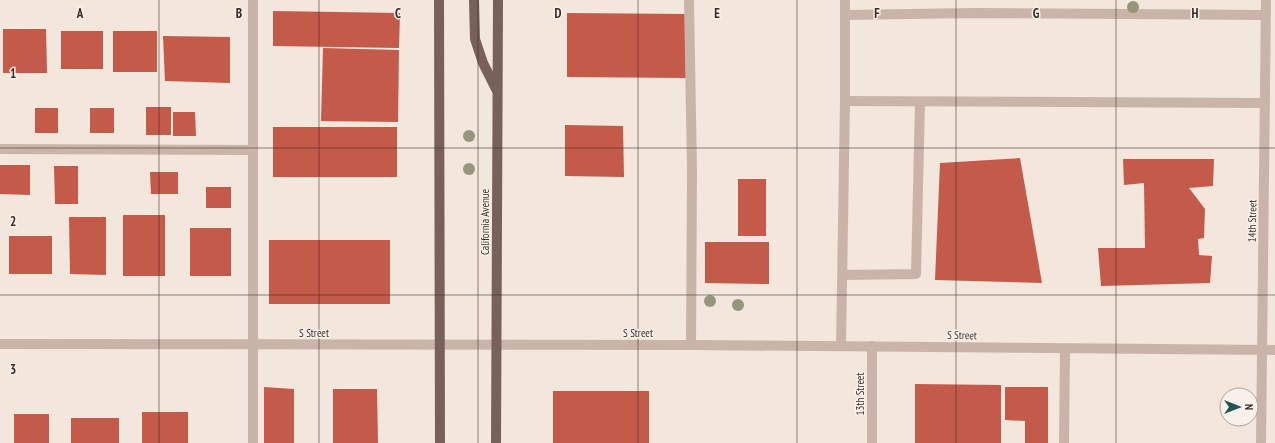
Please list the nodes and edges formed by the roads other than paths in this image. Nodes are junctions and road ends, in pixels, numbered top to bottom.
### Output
1 (253, 0) edge
2 (439, 0) edge
3 (474, 0) edge
4 (498, 0) edge
5 (689, 0) edge
6 (844, 0) edge
7 (1266, 0) edge
8 (845, 15) junction
9 (1266, 15) junction
10 (497, 91) junction
11 (845, 101) junction
12 (920, 102) junction
13 (1265, 103) junction
14 (0, 148) edge
15 (253, 150) junction
16 (843, 275) junction
17 (0, 344) edge
18 (253, 344) junction
19 (497, 344) junction
20 (441, 345) junction
21 (691, 345) junction
22 (841, 346) junction
23 (872, 346) junction
24 (1065, 349) junction
25 (1262, 350) junction
26 (1275, 350) edge
27 (253, 443) edge
28 (440, 443) edge
29 (496, 443) edge
30 (872, 443) edge
31 (1064, 443) edge
32 (1261, 443) edge

1 - 15 street
2 - 20 main road
3 - 10 main road
4 - 10 main road, California Avenue
5 - 21 street
6 - 8 street
7 - 9 street, 14th Street
8 - 9 street
8 - 11 street
9 - 13 street, 14th Street
10 - 19 main road, California Avenue
11 - 12 street
11 - 16 street
12 - 13 street
12 - 16 street
13 - 25 street, 14th Street
14 - 15 street
15 - 18 street
16 - 22 street
17 - 18 street, S Street
18 - 20 street, S Street
18 - 27 street
19 - 20 street, S Street
19 - 21 street, S Street
19 - 29 main road, California Avenue
20 - 28 main road
21 - 22 street, S Street
22 - 23 street, S Street
23 - 24 street, S Street
23 - 30 street, 13th Street
24 - 25 street, S Street
24 - 31 street
25 - 26 street, S Street
25 - 32 street, 14th Street

